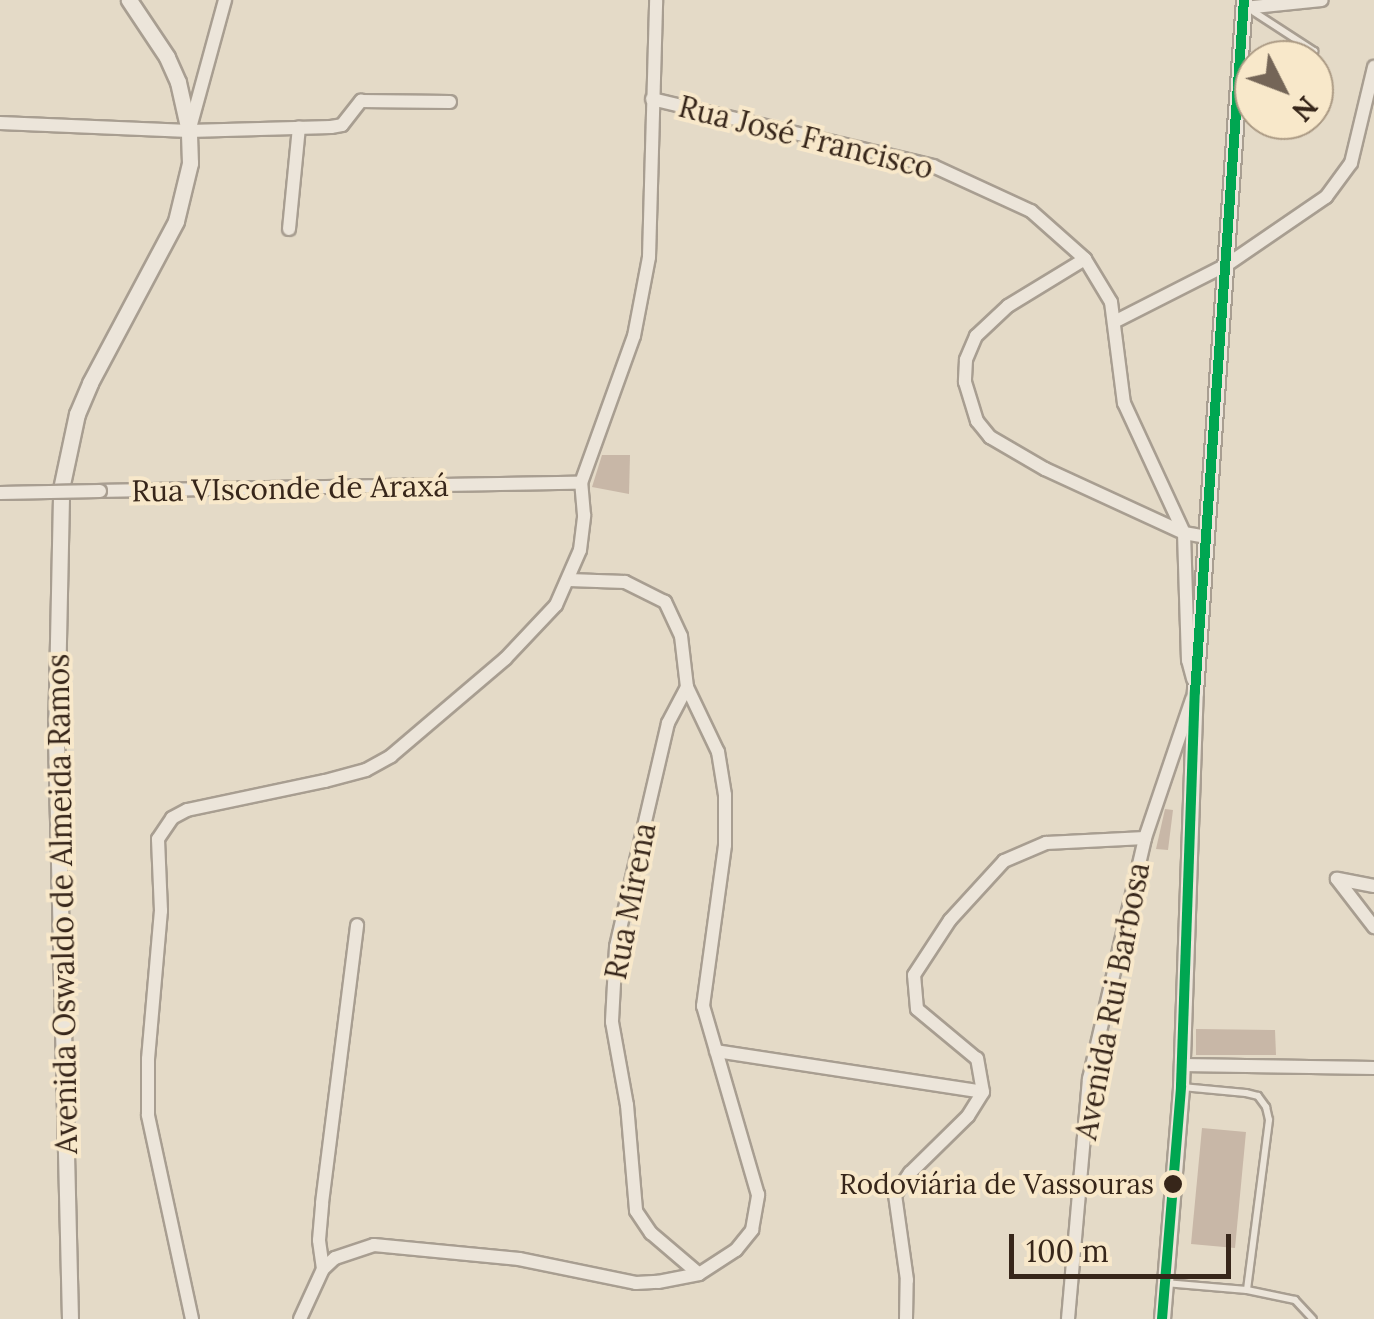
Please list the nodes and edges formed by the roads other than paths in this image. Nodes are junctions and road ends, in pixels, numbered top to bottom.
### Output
1 (129, 0) edge
2 (225, 0) edge
3 (656, 0) edge
4 (1322, 0) edge
5 (1244, 6) edge
6 (1245, 40) edge
7 (1301, 40) edge
8 (1374, 67) edge
9 (652, 99) junction
10 (450, 102) dead end
11 (0, 122) edge
12 (299, 127) junction
13 (189, 130) junction
14 (1242, 140) edge
15 (289, 229) dead end
16 (1085, 260) junction
17 (1228, 264) junction
18 (1116, 321) junction
19 (581, 482) junction
20 (0, 493) edge
21 (1184, 533) junction
22 (1206, 538) junction
23 (569, 580) junction
24 (687, 687) junction
25 (1195, 688) junction
26 (1145, 838) junction
27 (1374, 886) edge
28 (357, 925) dead end
29 (1374, 928) edge
30 (716, 1051) junction
31 (1182, 1065) junction
32 (1368, 1068) edge
33 (1181, 1086) junction
34 (984, 1092) junction
35 (323, 1269) junction
36 (699, 1274) junction
37 (1162, 1283) junction
38 (1247, 1290) junction
39 (191, 1318) edge
40 (70, 1319) edge
41 (300, 1319) edge
42 (906, 1319) edge
43 (1068, 1319) edge
44 (1162, 1319) edge
45 (1312, 1319) edge

1 - 13 street, Avenida Oswaldo de Almeida Ramos
2 - 13 street
3 - 9 street
4 - 5 street
5 - 6 street
5 - 7 lane
8 - 17 street
9 - 16 street, Rua José Francisco
9 - 19 street
10 - 12 street
11 - 13 street
12 - 13 street
12 - 15 street
13 - 40 street, Avenida Oswaldo de Almeida Ramos
14 - 17 street
16 - 18 street, Rua José Francisco
16 - 21 street
17 - 18 street
17 - 22 street
18 - 21 street, Rua José Francisco
19 - 20 street, Rua VIsconde de Araxá, bridge
19 - 23 street
21 - 22 street
21 - 25 street, Rua José Francisco
22 - 25 street
23 - 24 street
23 - 39 street
24 - 30 street
24 - 36 street, Rua Mirena
25 - 26 street, Avenida Rui Barbosa
25 - 31 street
26 - 34 street
26 - 43 street, Avenida Rui Barbosa
27 - 29 street
28 - 35 street
30 - 34 street
30 - 36 street
31 - 32 street
31 - 33 street
33 - 37 street
33 - 38 lane
34 - 42 street
35 - 36 street
35 - 41 street
37 - 38 lane
37 - 44 street
38 - 45 lane

